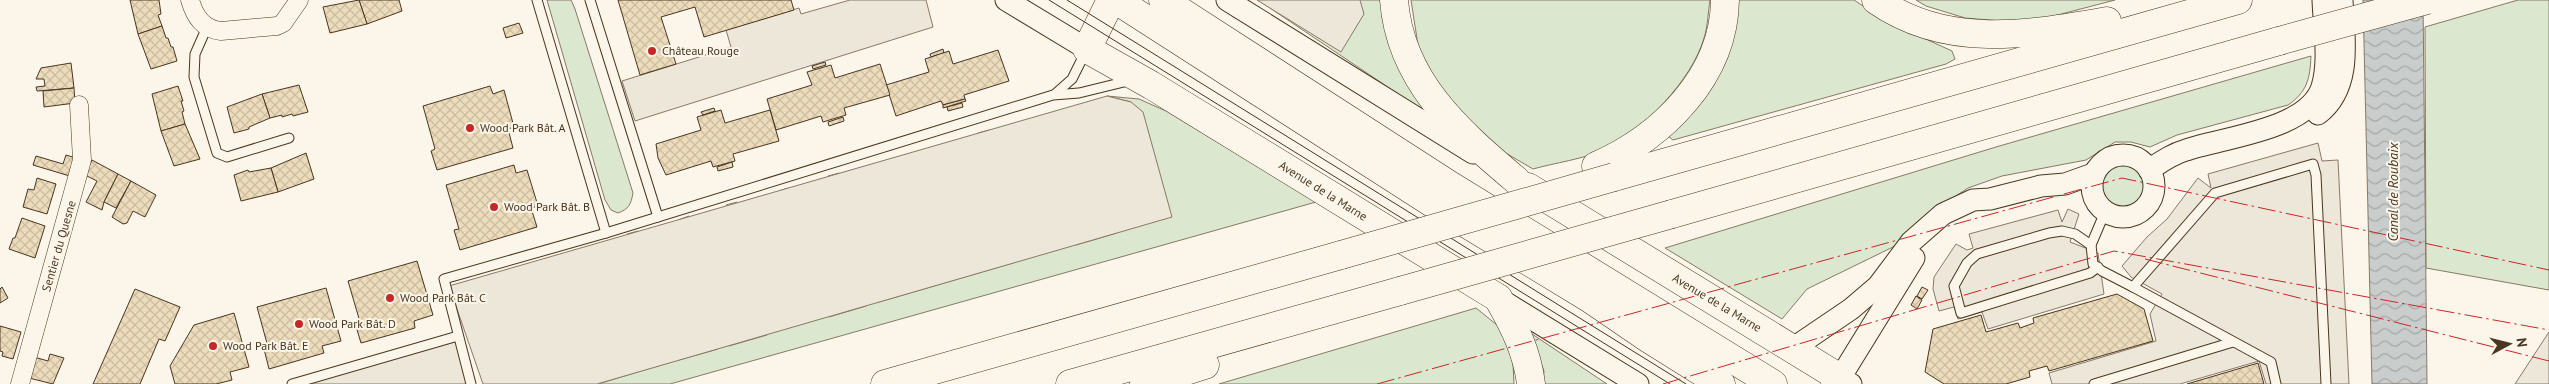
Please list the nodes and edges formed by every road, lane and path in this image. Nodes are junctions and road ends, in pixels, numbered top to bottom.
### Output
1 (190, 0) edge
2 (299, 0) edge
3 (537, 0) edge
4 (590, 0) edge
5 (1006, 0) edge
6 (1111, 0) edge
7 (1116, 0) edge
8 (1163, 0) edge
9 (1227, 0) edge
10 (1394, 0) edge
11 (1725, 0) edge
12 (1876, 0) edge
13 (2207, 0) edge
14 (2238, 0) edge
15 (2323, 0) edge
16 (2342, 0) edge
17 (2427, 0) edge
18 (207, 27) junction
19 (1087, 49) junction
20 (1151, 85) junction
21 (1053, 95) junction
22 (79, 106) dead end
23 (2278, 124) junction
24 (289, 138) dead end
25 (2149, 170) junction
26 (1605, 171) junction
27 (2094, 174) junction
28 (1516, 180) junction
29 (2065, 184) junction
30 (1990, 199) junction
31 (2099, 205) junction
32 (658, 217) junction
33 (606, 233) junction
34 (2091, 245) junction
35 (2098, 268) junction
36 (2133, 287) junction
37 (1498, 298) junction
38 (1353, 304) junction
39 (458, 336) junction
40 (2233, 342) junction
41 (1792, 349) junction
42 (1842, 382) edge
43 (20, 384) edge
44 (292, 384) edge
45 (471, 384) edge
46 (885, 384) edge
47 (1070, 384) edge
48 (1144, 384) edge
49 (1531, 384) edge
50 (1638, 384) edge
51 (1721, 384) edge
52 (1773, 384) edge
53 (2094, 384) edge
54 (2276, 384) edge
55 (2326, 384) edge

1 - 18 street
2 - 18 street
3 - 33 lane
4 - 32 lane
5 - 19 street, Avenue de la Marne
6 - 19 main road
7 - 51 main road
8 - 52 main road
9 - 28 street, Avenue de la Marne
10 - 28 main road
11 - 26 main road
12 - 13 main road
14 - 26 main road
15 - 23 street
16 - 23 street
17 - 38 main road, bridge
18 - 24 lane
19 - 20 main road, Avenue de la Marne
19 - 21 lane
20 - 21 lane
20 - 37 main road, Avenue de la Marne
21 - 32 lane
22 - 43 street, Sentier du Quesne
23 - 25 street
25 - 27 street
25 - 31 street
26 - 46 main road, bridge
27 - 29 street
27 - 31 street
28 - 41 main road, Avenue de la Marne
29 - 30 street
29 - 31 street
30 - 41 street
30 - 42 street
31 - 34 lane
32 - 33 lane
33 - 39 lane
34 - 35 lane
34 - 35 lane
35 - 36 lane
36 - 40 lane
36 - 55 lane
37 - 49 main road
37 - 50 street, Avenue de la Marne
38 - 47 main road
38 - 48 main road
39 - 44 lane
39 - 45 lane
40 - 53 lane
40 - 54 lane
41 - 42 main road, Avenue de la Marne

